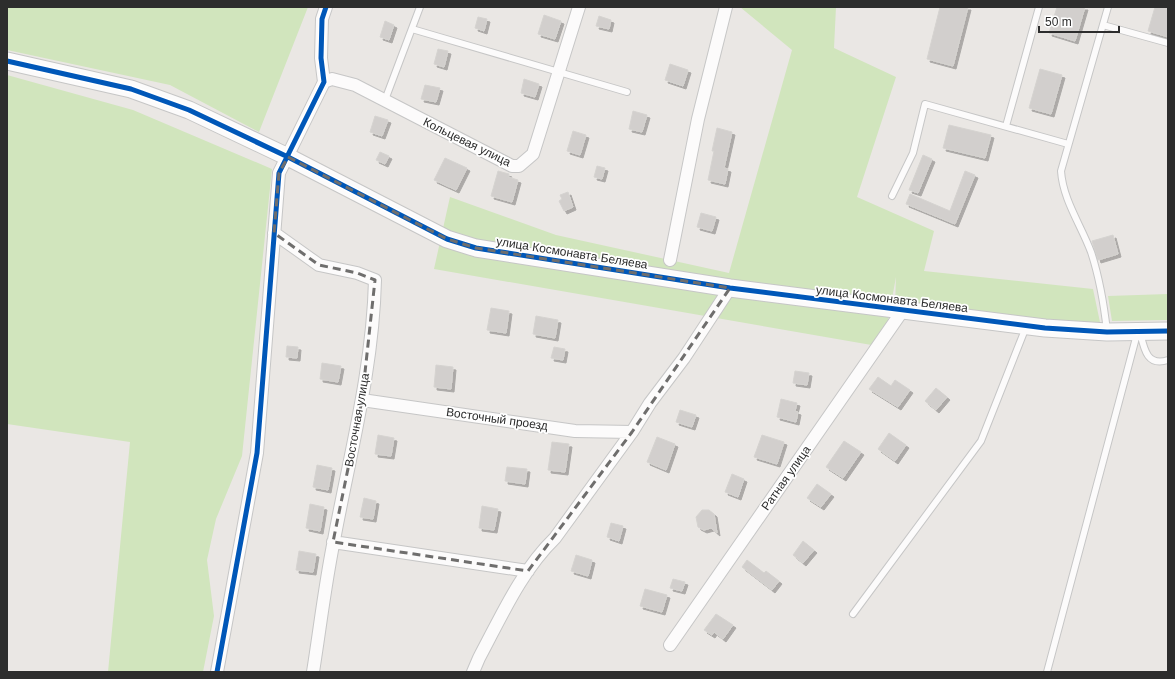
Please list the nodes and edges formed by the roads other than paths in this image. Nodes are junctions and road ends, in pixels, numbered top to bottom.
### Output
1 (326, 7) edge
2 (420, 7) edge
3 (579, 7) edge
4 (726, 7) edge
5 (1039, 7) edge
6 (1108, 7) edge
7 (1103, 25) junction
8 (412, 29) junction
9 (1168, 43) edge
10 (7, 61) edge
11 (559, 70) junction
12 (324, 82) junction
13 (627, 92) dead end
14 (385, 100) junction
15 (1006, 126) junction
16 (1068, 144) junction
17 (288, 157) junction
18 (892, 196) dead end
19 (274, 233) junction
20 (670, 260) dead end
21 (730, 288) junction
22 (903, 310) junction
23 (1026, 326) junction
24 (1107, 332) junction
25 (1139, 332) junction
26 (1168, 332) edge
27 (1168, 360) edge
28 (362, 400) junction
29 (632, 432) junction
30 (333, 542) junction
31 (528, 571) junction
32 (853, 614) dead end
33 (670, 645) dead end
34 (217, 672) edge
35 (313, 672) edge
36 (473, 672) edge
37 (1047, 672) edge

1 - 12 street
2 - 8 lane
3 - 11 street, Кольцевая улица
4 - 20 street
5 - 15 lane
6 - 7 lane
7 - 9 lane
7 - 16 lane
8 - 11 lane
8 - 14 lane
10 - 17 street, улица Космонавта Беляева
11 - 13 lane
11 - 14 street, Кольцевая улица
12 - 14 street, Кольцевая улица
12 - 17 street
15 - 16 lane
15 - 18 lane
16 - 24 lane
17 - 19 street
17 - 21 street, улица Космонавта Беляева
19 - 28 street, Восточная улица
19 - 34 street
21 - 22 street, улица Космонавта Беляева
21 - 29 street
22 - 23 street, улица Космонавта Беляева
22 - 33 street, Ратная улица
23 - 24 street, улица Космонавта Беляева
23 - 32 lane
24 - 25 street, улица Космонавта Беляева
25 - 26 street, улица Космонавта Беляева
25 - 27 lane
25 - 37 lane
28 - 29 street, Восточный проезд
28 - 30 street, Восточная улица
29 - 31 street
30 - 31 street
30 - 35 street, Восточная улица
31 - 36 street

